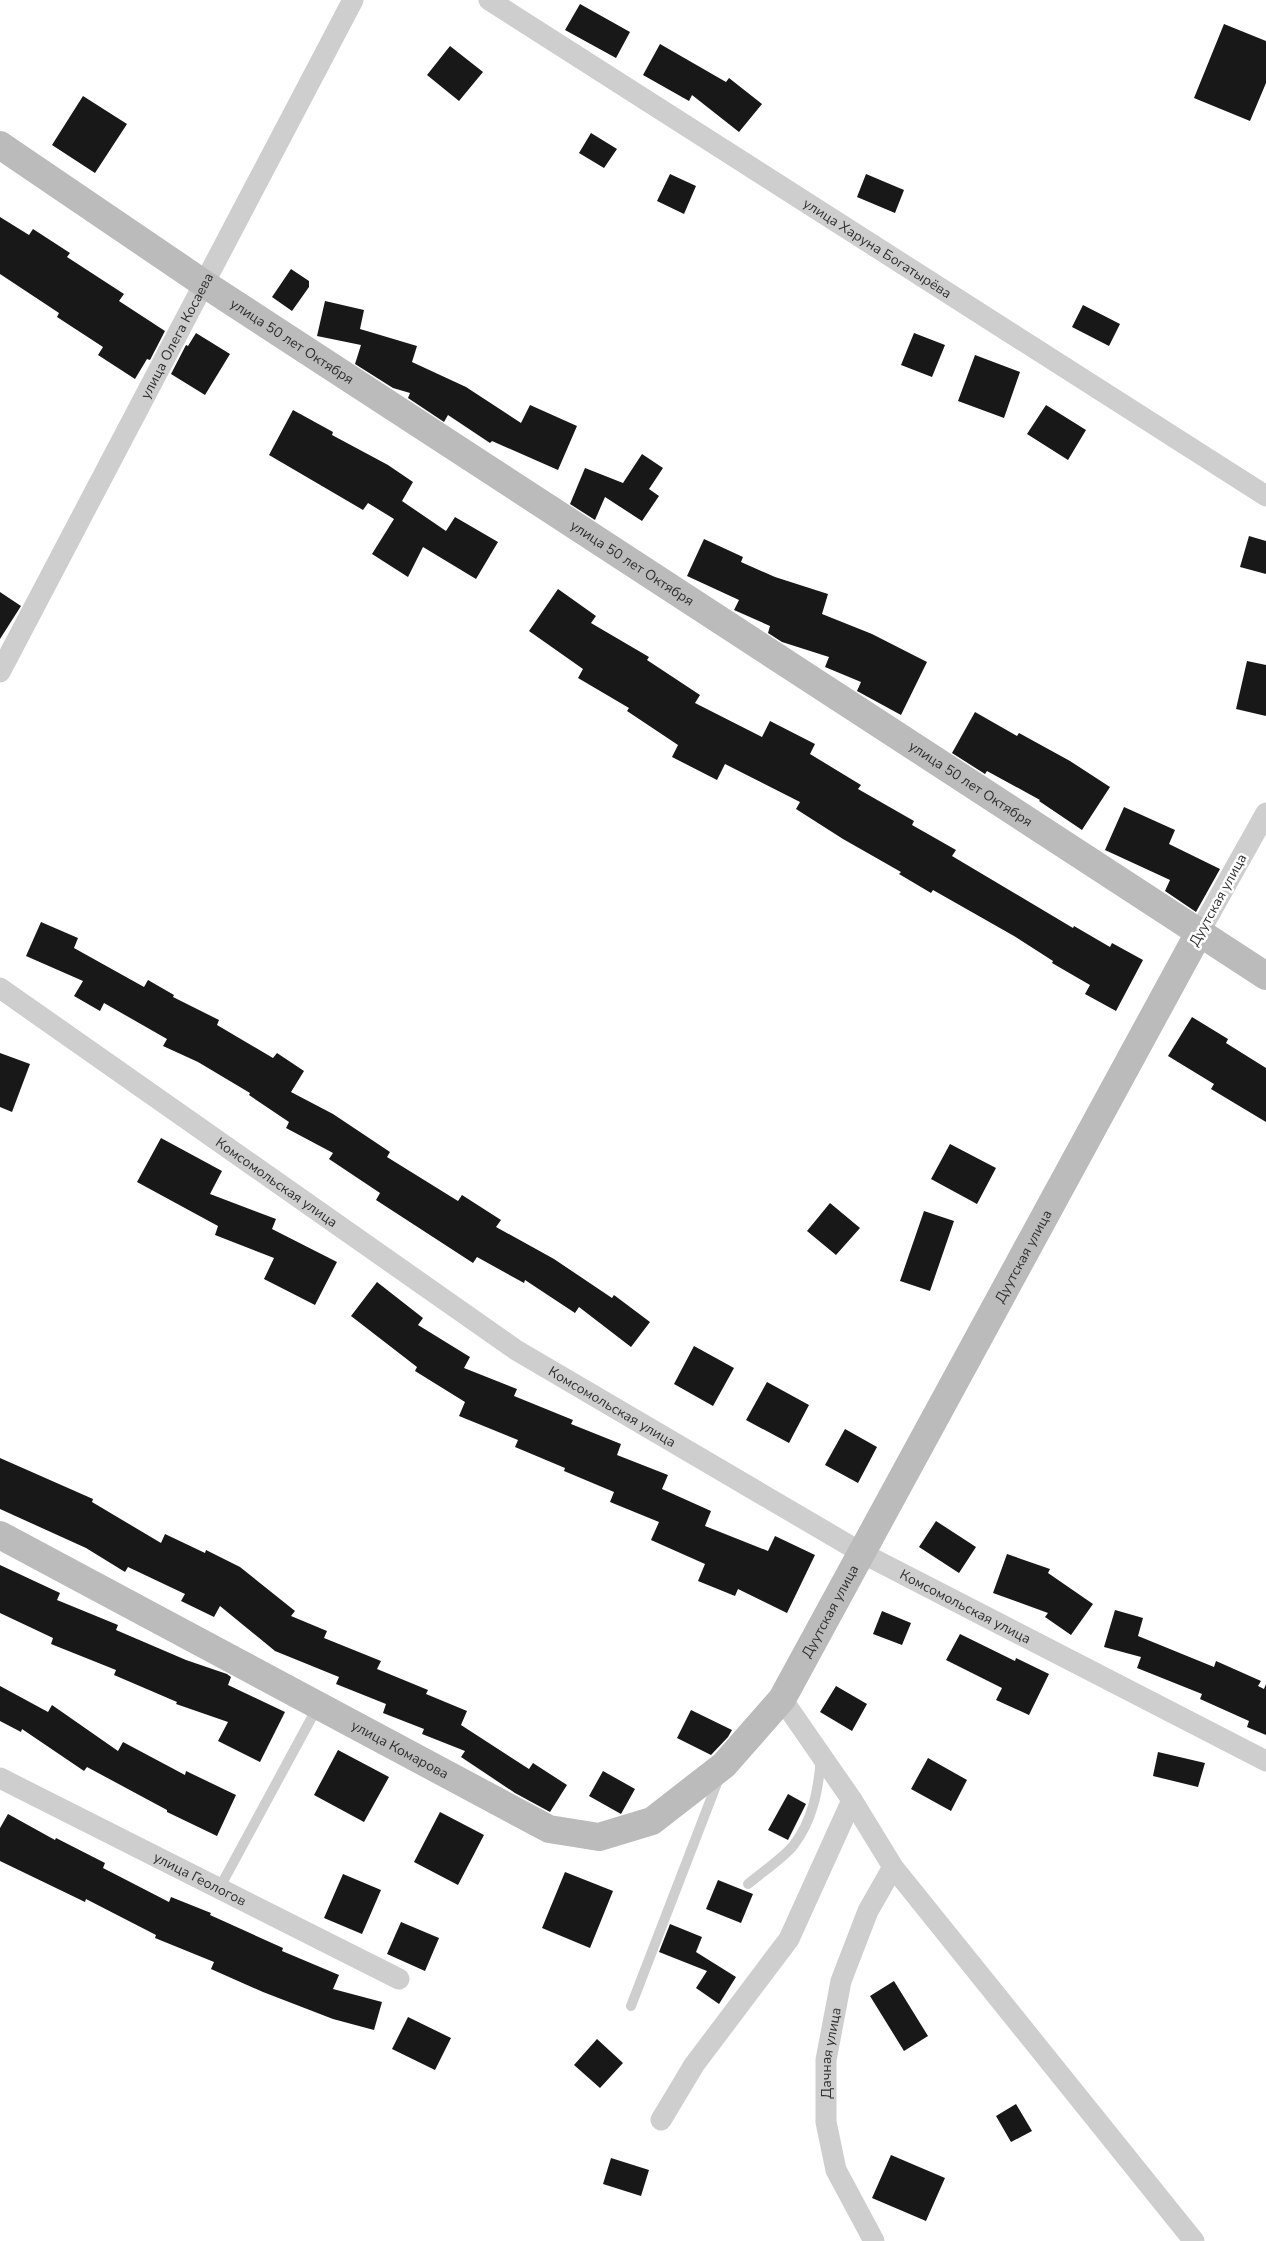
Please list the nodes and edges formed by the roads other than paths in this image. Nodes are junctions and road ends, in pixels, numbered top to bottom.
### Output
1 (353, 0) edge
2 (489, 0) edge
3 (0, 145) edge
4 (203, 283) junction
5 (1266, 496) edge
6 (0, 672) edge
7 (1266, 813) edge
8 (1200, 931) junction
9 (1266, 976) edge
10 (0, 988) edge
11 (0, 1535) edge
12 (862, 1553) junction
13 (782, 1699) junction
14 (318, 1706) junction
15 (821, 1755) junction
16 (1266, 1761) edge
17 (724, 1765) junction
18 (0, 1778) edge
19 (852, 1800) junction
20 (893, 1867) junction
21 (748, 1884) dead end
22 (220, 1887) junction
23 (399, 1979) dead end
24 (631, 2006) dead end
25 (661, 2120) dead end
26 (874, 2241) edge
27 (1194, 2241) edge

1 - 4 street, улица Олега Косаева
2 - 5 street, улица Харуна Богатырёва
3 - 4 street, улица 50 лет Октября
4 - 6 street, улица Олега Косаева
4 - 8 street, улица 50 лет Октября
7 - 8 street, Дуутская улица
8 - 9 street, улица 50 лет Октября
8 - 12 street, Дуутская улица
10 - 12 street, Комсомольская улица
11 - 14 street, улица Комарова
12 - 13 street, Дуутская улица
12 - 16 street, Комсомольская улица
13 - 15 street
13 - 17 street, улица Комарова
14 - 17 street, улица Комарова
14 - 22 lane
15 - 19 street
15 - 21 lane
17 - 24 lane
18 - 22 street, улица Геологов
19 - 20 street
19 - 25 street
20 - 26 street, Дачная улица
20 - 27 street
22 - 23 street, улица Геологов

